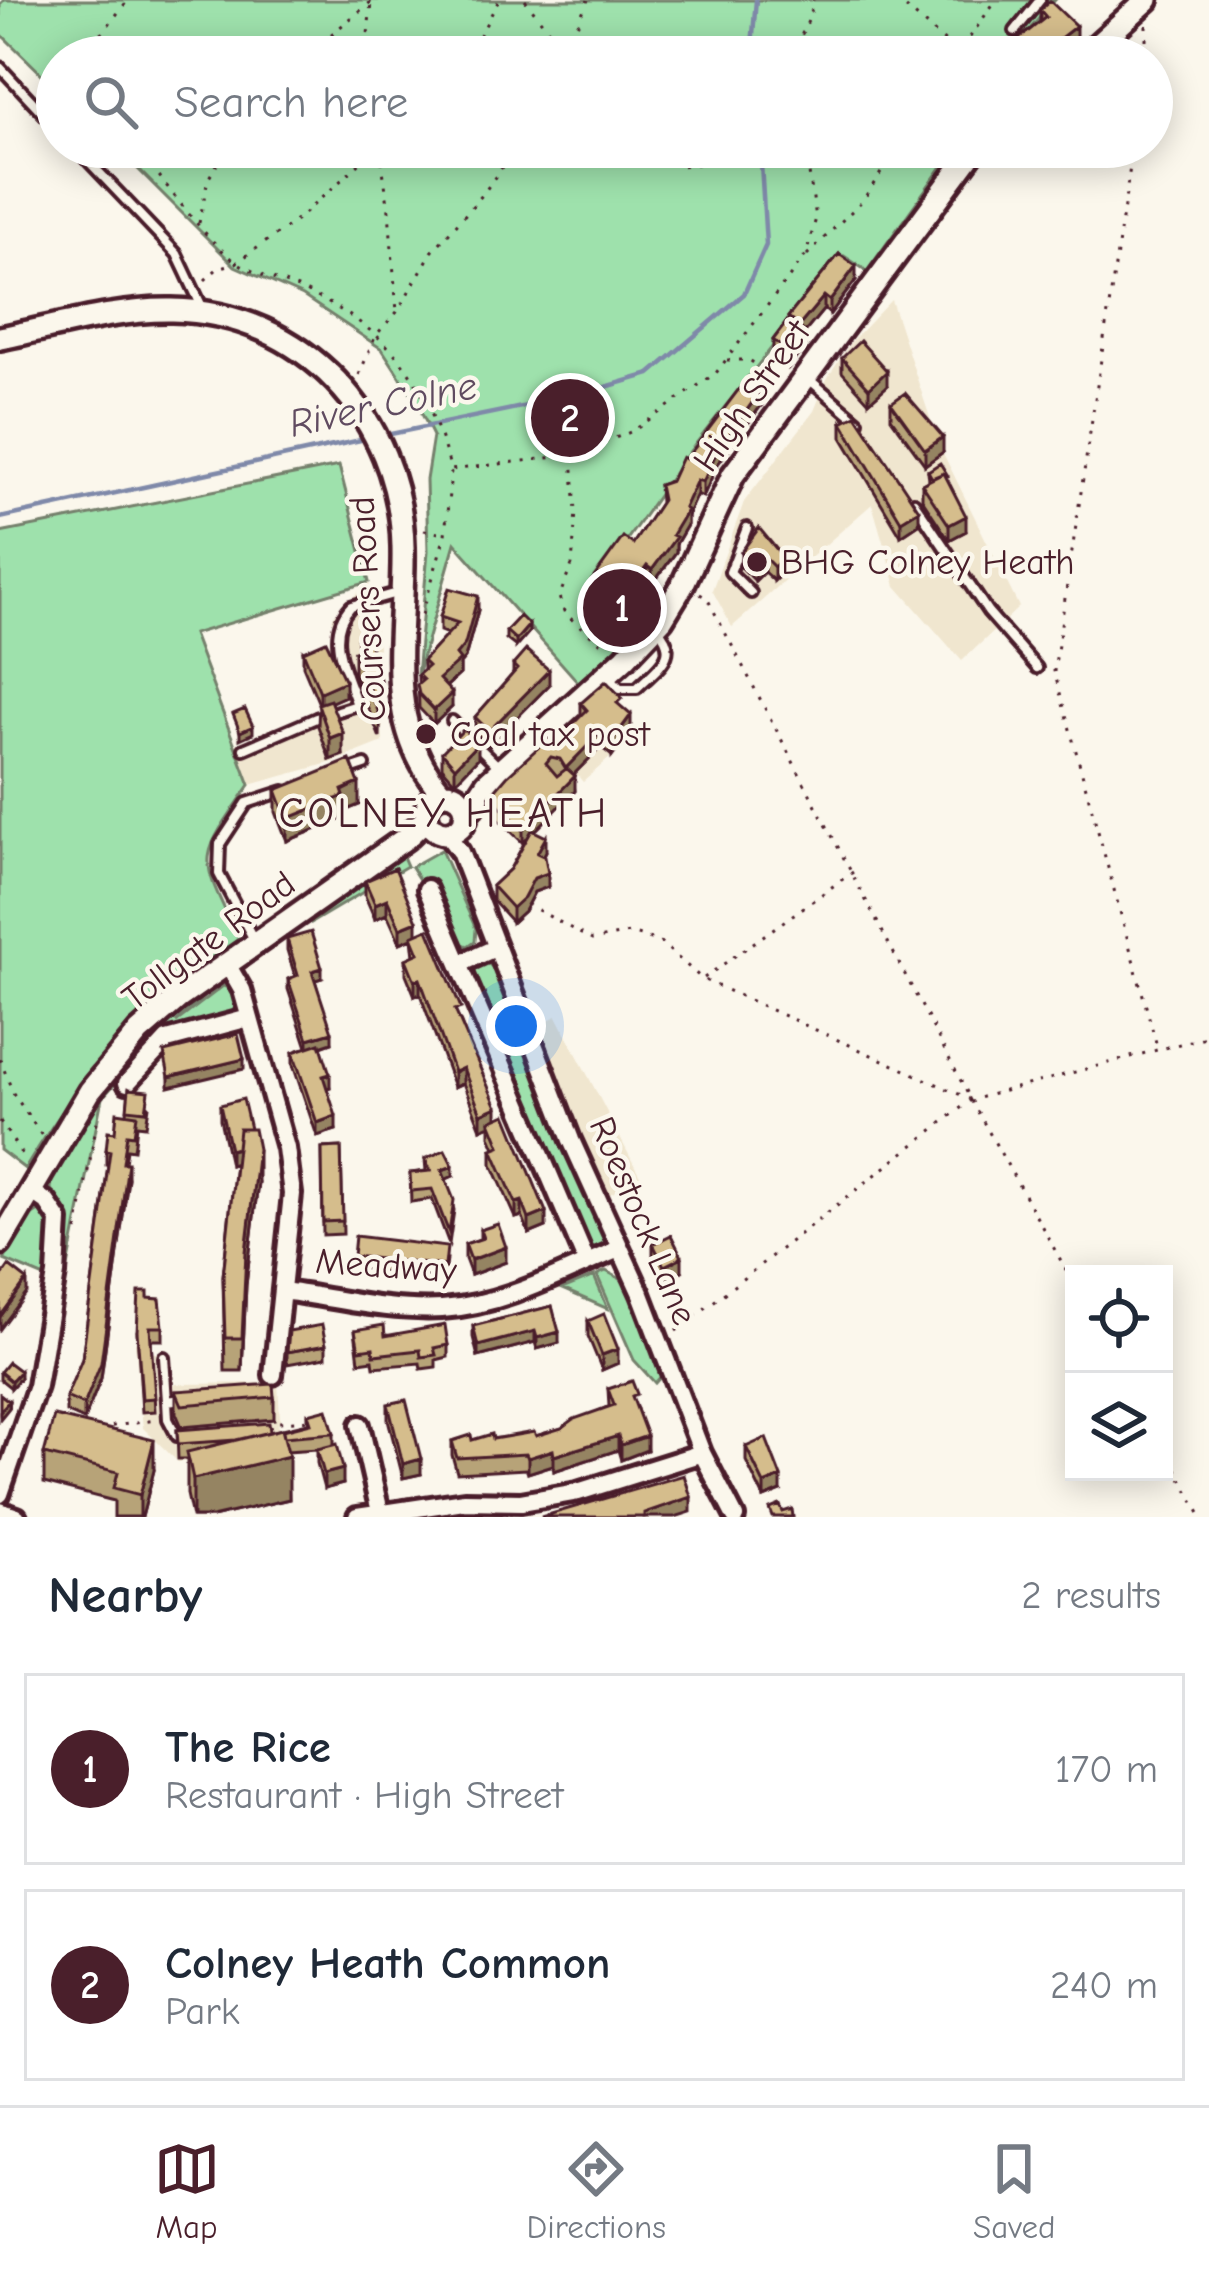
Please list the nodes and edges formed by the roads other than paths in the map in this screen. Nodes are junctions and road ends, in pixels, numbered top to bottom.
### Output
1 (1040, 0) edge
2 (1144, 3) edge
3 (1015, 31) dead end
4 (1107, 36) edge
5 (0, 68) edge
6 (36, 106) edge
7 (95, 168) edge
8 (960, 168) edge
9 (204, 312) junction
10 (0, 338) edge
11 (799, 382) junction
12 (862, 424) edge
13 (911, 498) edge
14 (747, 528) dead end
15 (401, 592) junction
16 (752, 593) dead end
17 (659, 623) junction
18 (626, 624) dead end
19 (617, 666) junction
20 (1037, 668) dead end
21 (452, 721) dead end
22 (244, 749) dead end
23 (365, 765) dead end
24 (495, 776) junction
25 (326, 778) edge
26 (286, 791) edge
27 (445, 815) junction
28 (428, 889) dead end
29 (255, 943) junction
30 (495, 948) junction
31 (227, 964) junction
32 (460, 964) junction
33 (249, 1018) junction
34 (127, 1083) dead end
35 (36, 1183) junction
36 (0, 1243) edge
37 (619, 1250) junction
38 (587, 1263) junction
39 (283, 1291) junction
40 (164, 1357) dead end
41 (271, 1384) edge
42 (188, 1399) edge
43 (167, 1401) junction
44 (360, 1425) dead end
45 (200, 1435) edge
46 (702, 1453) junction
47 (0, 1494) edge
48 (0, 1511) edge
49 (380, 1512) junction
50 (17, 1517) edge
51 (357, 1517) edge
52 (735, 1517) edge

1 - 3 lane
2 - 4 street
5 - 6 lane
7 - 9 lane
8 - 11 street, High Street
9 - 10 street, Coursers Road
9 - 15 street, Coursers Road
11 - 12 lane
11 - 17 street, High Street
13 - 20 lane
14 - 16 lane
15 - 22 lane
15 - 27 street, Coursers Road
17 - 18 lane
17 - 19 street, High Street
17 - 19 lane
19 - 24 street, High Street
21 - 24 lane
23 - 25 lane
24 - 27 street, High Street
26 - 29 lane
27 - 29 street, Tollgate Road
27 - 30 street, Roestock Lane
28 - 32 street, Roestock Lane
29 - 31 street, Tollgate Road
30 - 32 street
30 - 37 street, Roestock Lane
31 - 33 street, Meadway
31 - 35 street, Tollgate Road
32 - 38 street, Roestock Lane
33 - 34 street
33 - 39 street, Meadway
35 - 36 street, Tollgate Road
35 - 47 street
37 - 38 street, Meadway
37 - 46 street, Roestock Lane
38 - 39 street, Meadway
39 - 41 street, Meadway
40 - 43 lane
42 - 43 lane
43 - 45 lane
44 - 49 street
46 - 49 street
46 - 52 street, Roestock Lane
48 - 50 street
49 - 51 street

